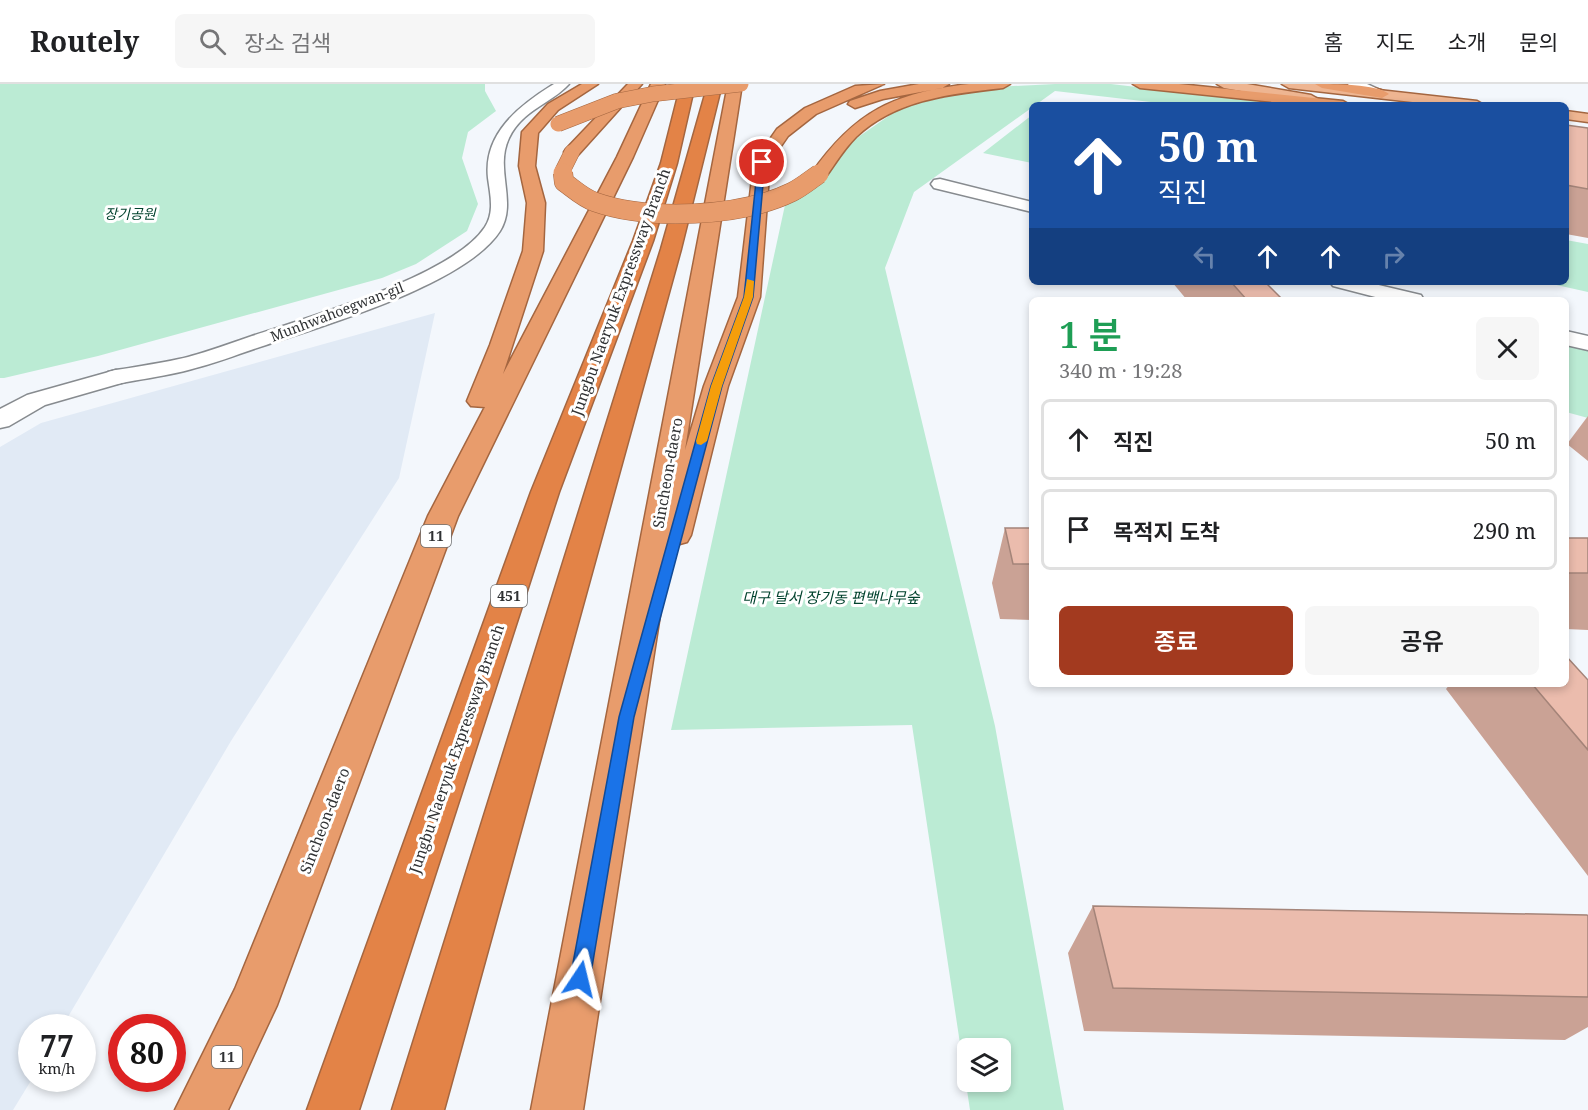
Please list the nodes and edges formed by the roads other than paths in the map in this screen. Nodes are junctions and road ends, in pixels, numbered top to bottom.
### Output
1 (563, 84) edge
2 (591, 84) edge
3 (635, 84) edge
4 (658, 84) edge
5 (688, 84) edge
6 (715, 84) edge
7 (735, 84) edge
8 (741, 84) edge
9 (877, 84) edge
10 (942, 84) edge
11 (1003, 84) edge
12 (1140, 84) edge
13 (1224, 84) edge
14 (1289, 84) edge
15 (1323, 84) edge
16 (1355, 84) edge
17 (1382, 94) junction
18 (1314, 102) edge
19 (1330, 102) edge
20 (1451, 102) edge
21 (1569, 115) edge
22 (1588, 118) edge
23 (1569, 128) edge
24 (1588, 130) edge
25 (800, 138) dead end
26 (527, 166) junction
27 (777, 173) dead end
28 (940, 184) dead end
29 (1029, 206) edge
30 (754, 236) junction
31 (1352, 285) edge
32 (1401, 297) edge
33 (1569, 339) edge
34 (1588, 343) edge
35 (116, 377) joint
36 (0, 420) edge
37 (443, 516) junction
38 (626, 717) junction
39 (201, 1110) edge
40 (333, 1110) edge
41 (418, 1110) edge
42 (557, 1110) edge

1 - 35 street, Munhwahoegwan-gil
2 - 26 highway
3 - 11 highway, bridge
4 - 37 highway, Sincheon-daero / 11
5 - 40 highway, Jungbu Naeryuk Expressway Branch / 451
6 - 41 highway, Jungbu Naeryuk Expressway Branch
7 - 38 highway, Sincheon-daero
8 - 26 highway, bridge
9 - 30 highway
10 - 25 highway
12 - 18 highway
13 - 19 main road
14 - 17 main road
15 - 17 highway
16 - 17 street
17 - 20 main road
21 - 22 main road
23 - 24 main road
26 - 37 highway
27 - 30 highway
28 - 29 street
30 - 38 highway
31 - 32 street
33 - 34 street
35 - 36 street, Munhwahoegwan-gil
37 - 39 highway, Sincheon-daero / 11
38 - 42 highway, Sincheon-daero

